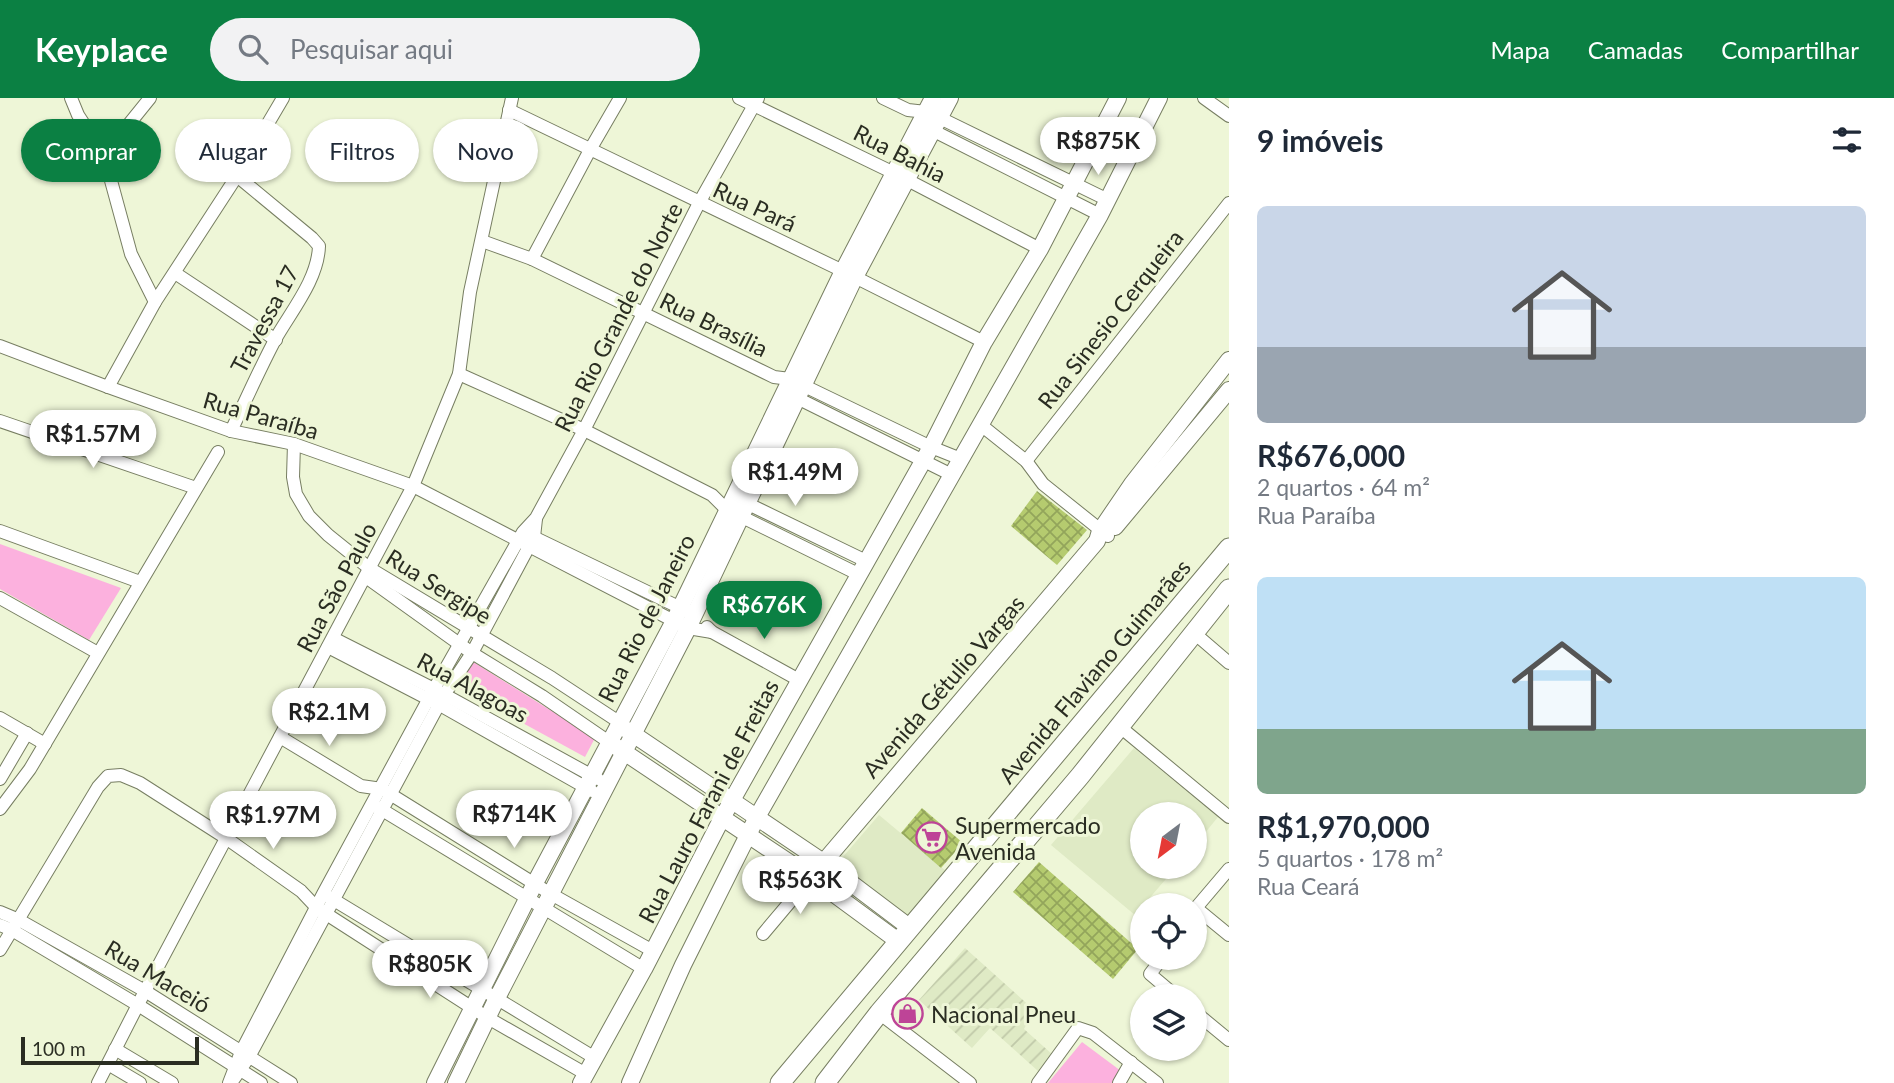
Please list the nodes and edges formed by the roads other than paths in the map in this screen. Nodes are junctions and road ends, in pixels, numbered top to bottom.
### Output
1 (71, 98) edge
2 (150, 98) edge
3 (283, 98) edge
4 (620, 98) edge
5 (739, 98) edge
6 (883, 98) edge
7 (950, 98) edge
8 (1118, 98) edge
9 (1158, 98) edge
10 (1204, 98) edge
11 (756, 102) edge
12 (511, 104) edge
13 (1229, 116) edge
14 (931, 117) edge
15 (81, 119) edge
16 (133, 119) edge
17 (271, 119) edge
18 (591, 148) junction
19 (900, 177) junction
20 (111, 182) edge
21 (233, 182) edge
22 (244, 182) edge
23 (1070, 190) junction
24 (1108, 200) junction
25 (699, 203) junction
26 (1229, 203) edge
27 (1100, 215) junction
28 (482, 241) junction
29 (1040, 249) junction
30 (532, 259) junction
31 (175, 273) junction
32 (849, 274) junction
33 (155, 302) junction
34 (642, 312) junction
35 (276, 340) junction
36 (984, 342) junction
37 (0, 346) edge
38 (1229, 360) edge
39 (459, 374) junction
40 (790, 386) junction
41 (108, 387) junction
42 (1229, 390) edge
43 (0, 421) edge
44 (981, 425) junction
45 (584, 430) junction
46 (231, 431) junction
47 (294, 444) junction
48 (218, 452) dead end
49 (927, 453) junction
50 (961, 459) junction
51 (1026, 461) junction
52 (952, 475) junction
53 (413, 486) junction
54 (196, 488) junction
55 (1137, 488) junction
56 (736, 506) junction
57 (0, 531) edge
58 (1102, 536) junction
59 (526, 540) junction
60 (1229, 548) edge
61 (862, 568) junction
62 (368, 573) junction
63 (140, 582) junction
64 (1229, 589) edge
65 (0, 598) edge
66 (684, 618) junction
67 (468, 629) junction
68 (1193, 632) junction
69 (481, 637) junction
70 (330, 643) junction
71 (460, 645) junction
72 (98, 653) junction
73 (472, 653) junction
74 (1229, 663) edge
75 (552, 678) junction
76 (799, 680) junction
77 (542, 696) junction
78 (437, 697) junction
79 (0, 718) edge
80 (619, 722) junction
81 (1119, 726) junction
82 (27, 733) junction
83 (633, 736) junction
84 (280, 737) junction
85 (610, 742) junction
86 (45, 744) junction
87 (623, 753) junction
88 (1057, 753) junction
89 (1080, 776) junction
90 (0, 779) edge
91 (589, 781) junction
92 (361, 786) junction
93 (604, 790) junction
94 (387, 792) junction
95 (1021, 797) junction
96 (733, 800) junction
97 (378, 808) junction
98 (0, 809) edge
99 (757, 817) junction
100 (1045, 817) junction
101 (1229, 817) edge
102 (722, 818) junction
103 (440, 823) junction
104 (747, 835) junction
105 (226, 838) junction
106 (431, 838) junction
107 (350, 859) junction
108 (823, 862) junction
109 (1229, 869) edge
110 (811, 877) junction
111 (535, 883) junction
112 (301, 891) junction
113 (323, 894) junction
114 (551, 894) junction
115 (1207, 895) edge
116 (528, 899) junction
117 (335, 901) junction
118 (543, 908) junction
119 (0, 912) edge
120 (322, 912) junction
121 (1207, 918) edge
122 (606, 924) junction
123 (10, 925) edge
124 (763, 934) dead end
125 (904, 934) junction
126 (1229, 935) edge
127 (596, 940) junction
128 (0, 950) edge
129 (653, 951) junction
130 (644, 969) junction
131 (1153, 970) edge
132 (1162, 984) edge
133 (481, 990) junction
134 (145, 991) junction
135 (496, 1000) junction
136 (138, 1005) junction
137 (474, 1008) junction
138 (879, 1013) junction
139 (488, 1018) junction
140 (1207, 1022) edge
141 (544, 1029) junction
142 (1229, 1040) edge
143 (537, 1044) junction
144 (115, 1049) junction
145 (245, 1055) junction
146 (595, 1058) junction
147 (1131, 1062) junction
148 (108, 1064) junction
149 (237, 1069) junction
150 (584, 1079) edge
151 (99, 1083) edge
152 (140, 1083) edge
153 (172, 1083) edge
154 (230, 1083) edge
155 (261, 1083) edge
156 (291, 1083) edge
157 (435, 1083) edge
158 (456, 1083) edge
159 (630, 1083) edge
160 (780, 1083) edge
161 (825, 1083) edge
162 (970, 1083) edge
163 (1038, 1083) edge
164 (1119, 1083) edge
165 (1157, 1083) edge

1 - 15 street
2 - 16 street
3 - 17 street
4 - 18 street
5 - 11 street, Rua Bahia
6 - 14 street
7 - 14 street, Rua Rio de Janeiro
8 - 23 street, Rua Lauro Farani de Freitas
9 - 24 street
10 - 13 street
11 - 19 street, Rua Bahia
11 - 25 street, Rua Rio Grande do Norte
12 - 18 street, Rua Pará
12 - 28 street, Rua São Paulo
14 - 19 street, Rua Rio de Janeiro
14 - 23 street
18 - 25 street, Rua Pará
18 - 30 street
19 - 29 street, Rua Bahia
19 - 32 street, Rua Rio de Janeiro
20 - 33 street
21 - 31 street
22 - 35 street, Travessa 17
23 - 24 street
23 - 27 street
23 - 29 street, Rua Lauro Farani de Freitas
24 - 27 street
25 - 32 street, Rua Pará
25 - 34 street, Rua Rio Grande do Norte
26 - 51 street, Rua Sinesio Cerqueira
27 - 44 street
28 - 30 street, Rua Brasília
28 - 39 street, Rua São Paulo
29 - 36 street, Rua Lauro Farani de Freitas
30 - 34 street, Rua Brasília
31 - 33 street
31 - 35 street
32 - 36 street, Rua Pará
32 - 40 street, Rua Rio de Janeiro
33 - 41 street
34 - 40 street, Rua Brasília
34 - 45 street, Rua Rio Grande do Norte
35 - 46 street, Travessa 17
36 - 49 street, Rua Lauro Farani de Freitas
37 - 41 street, Rua Paraíba
38 - 55 street, Avenida Gétulio Vargas
39 - 45 street
39 - 53 street, Rua São Paulo
40 - 49 street, Rua Brasília
40 - 56 street, Rua Rio de Janeiro
41 - 46 street, Rua Paraíba
42 - 55 street, Avenida Gétulio Vargas
43 - 54 street
44 - 50 street
44 - 51 street
45 - 56 street
45 - 59 street, Rua Rio Grande do Norte
46 - 47 street, Rua Paraíba
47 - 53 street, Rua Paraíba
47 - 62 street, Rua Sergipe
48 - 54 street
49 - 50 street, Rua Brasília
49 - 52 street, Rua Brasília
49 - 61 street, Rua Lauro Farani de Freitas
50 - 52 street
51 - 58 street
52 - 99 street
53 - 59 street, Rua Paraíba
53 - 62 street, Rua São Paulo
54 - 63 street
55 - 58 street, Avenida Gétulio Vargas
56 - 61 street
56 - 66 street, Rua Rio de Janeiro
57 - 63 street
58 - 108 street, Avenida Gétulio Vargas
59 - 66 street
59 - 67 street, Rua Rio Grande do Norte
59 - 69 street, Rua Rio Grande do Norte
60 - 88 main road, Avenida Flaviano Guimarães
61 - 76 street, Rua Lauro Farani de Freitas
62 - 67 street, Rua Sergipe
62 - 70 street, Rua São Paulo
62 - 71 street, Rua Sergipe
63 - 72 street
64 - 68 main road
65 - 72 street
66 - 76 street
66 - 80 street, Rua Rio de Janeiro
66 - 83 street, Rua Rio de Janeiro
67 - 69 street, Rua Sergipe
67 - 71 street, Rua Rio Grande do Norte
68 - 74 street
68 - 81 main road
69 - 73 street, Rua Rio Grande do Norte
69 - 75 street, Rua Sergipe
70 - 78 street, Rua Alagoas
70 - 84 street, Rua São Paulo
71 - 73 street, Rua Sergipe
71 - 78 street, Rua Rio Grande do Norte
72 - 86 street
73 - 77 street, Rua Sergipe
73 - 78 street, Rua Rio Grande do Norte
75 - 77 street
75 - 80 street, Rua Sergipe
76 - 96 street, Rua Lauro Farani de Freitas
77 - 85 street, Rua Sergipe
78 - 91 street, Rua Alagoas
78 - 94 street, Rua Rio Grande do Norte
79 - 82 street
80 - 83 street
80 - 85 street, Rua Rio de Janeiro
81 - 89 main road
81 - 101 street
82 - 86 street
82 - 90 street
83 - 87 street, Rua Rio de Janeiro
83 - 96 street
84 - 92 street
84 - 105 street, Rua São Paulo
85 - 87 street
85 - 91 street, Rua Rio de Janeiro
86 - 98 street
87 - 93 street, Rua Rio de Janeiro
87 - 102 street
88 - 89 main road
88 - 95 main road, Avenida Flaviano Guimarães
89 - 100 main road
91 - 93 street, Rua Alagoas
91 - 111 street, Rua Rio de Janeiro
92 - 94 street
92 - 97 street
93 - 114 street, Rua Rio de Janeiro
94 - 97 street, Rua Rio Grande do Norte
94 - 103 street
95 - 100 main road
95 - 125 main road, Avenida Flaviano Guimarães
96 - 99 street
96 - 102 street, Rua Lauro Farani de Freitas
97 - 106 street
97 - 107 street, Rua Rio Grande do Norte
99 - 104 street
99 - 108 street
100 - 138 main road
102 - 104 street
102 - 129 street, Rua Lauro Farani de Freitas
103 - 106 street
103 - 111 street
104 - 110 street
104 - 159 street
105 - 112 street
105 - 123 street
105 - 134 street, Rua São Paulo
106 - 116 street
107 - 113 street, Rua Rio Grande do Norte
107 - 117 street, Rua Rio Grande do Norte
108 - 110 street, Avenida Gétulio Vargas
108 - 125 street
109 - 115 street
110 - 124 street
110 - 125 street
111 - 114 street
111 - 116 street, Rua Rio de Janeiro
112 - 113 street
112 - 120 street
113 - 117 street
113 - 120 street, Rua Rio Grande do Norte
114 - 118 street, Rua Rio de Janeiro
114 - 122 street
116 - 118 street
116 - 133 street, Rua Rio de Janeiro
117 - 120 street, Rua Rio Grande do Norte
117 - 133 street
118 - 127 street
118 - 135 street, Rua Rio de Janeiro
119 - 123 street, Rua Maceió
120 - 137 street
120 - 145 street, Rua Rio Grande do Norte
121 - 126 street
122 - 127 street
122 - 129 street
123 - 128 street
123 - 134 street, Rua Maceió
123 - 136 street, Rua Maceió
125 - 160 main road, Avenida Flaviano Guimarães
127 - 130 street
129 - 130 street, Rua Lauro Farani de Freitas
130 - 146 street, Rua Lauro Farani de Freitas
131 - 132 street
133 - 135 street
133 - 137 street, Rua Rio de Janeiro
134 - 136 street, Rua São Paulo
134 - 145 street, Rua Maceió
135 - 139 street, Rua Rio de Janeiro
135 - 141 street
136 - 144 street, Rua São Paulo
136 - 149 street, Rua Maceió
137 - 139 street
137 - 157 street, Rua Rio de Janeiro
138 - 161 main road
138 - 162 street
139 - 143 street
139 - 158 street, Rua Rio de Janeiro
140 - 142 street
141 - 143 street
141 - 146 street
143 - 150 street
144 - 148 street, Rua São Paulo
144 - 153 street
145 - 149 street, Rua Rio Grande do Norte
145 - 156 street, Rua Maceió
146 - 150 street, Rua Lauro Farani de Freitas
147 - 163 street
147 - 164 street
147 - 165 street
148 - 151 street, Rua São Paulo
148 - 152 street
149 - 154 street, Rua Rio Grande do Norte
149 - 155 street, Rua Maceió

